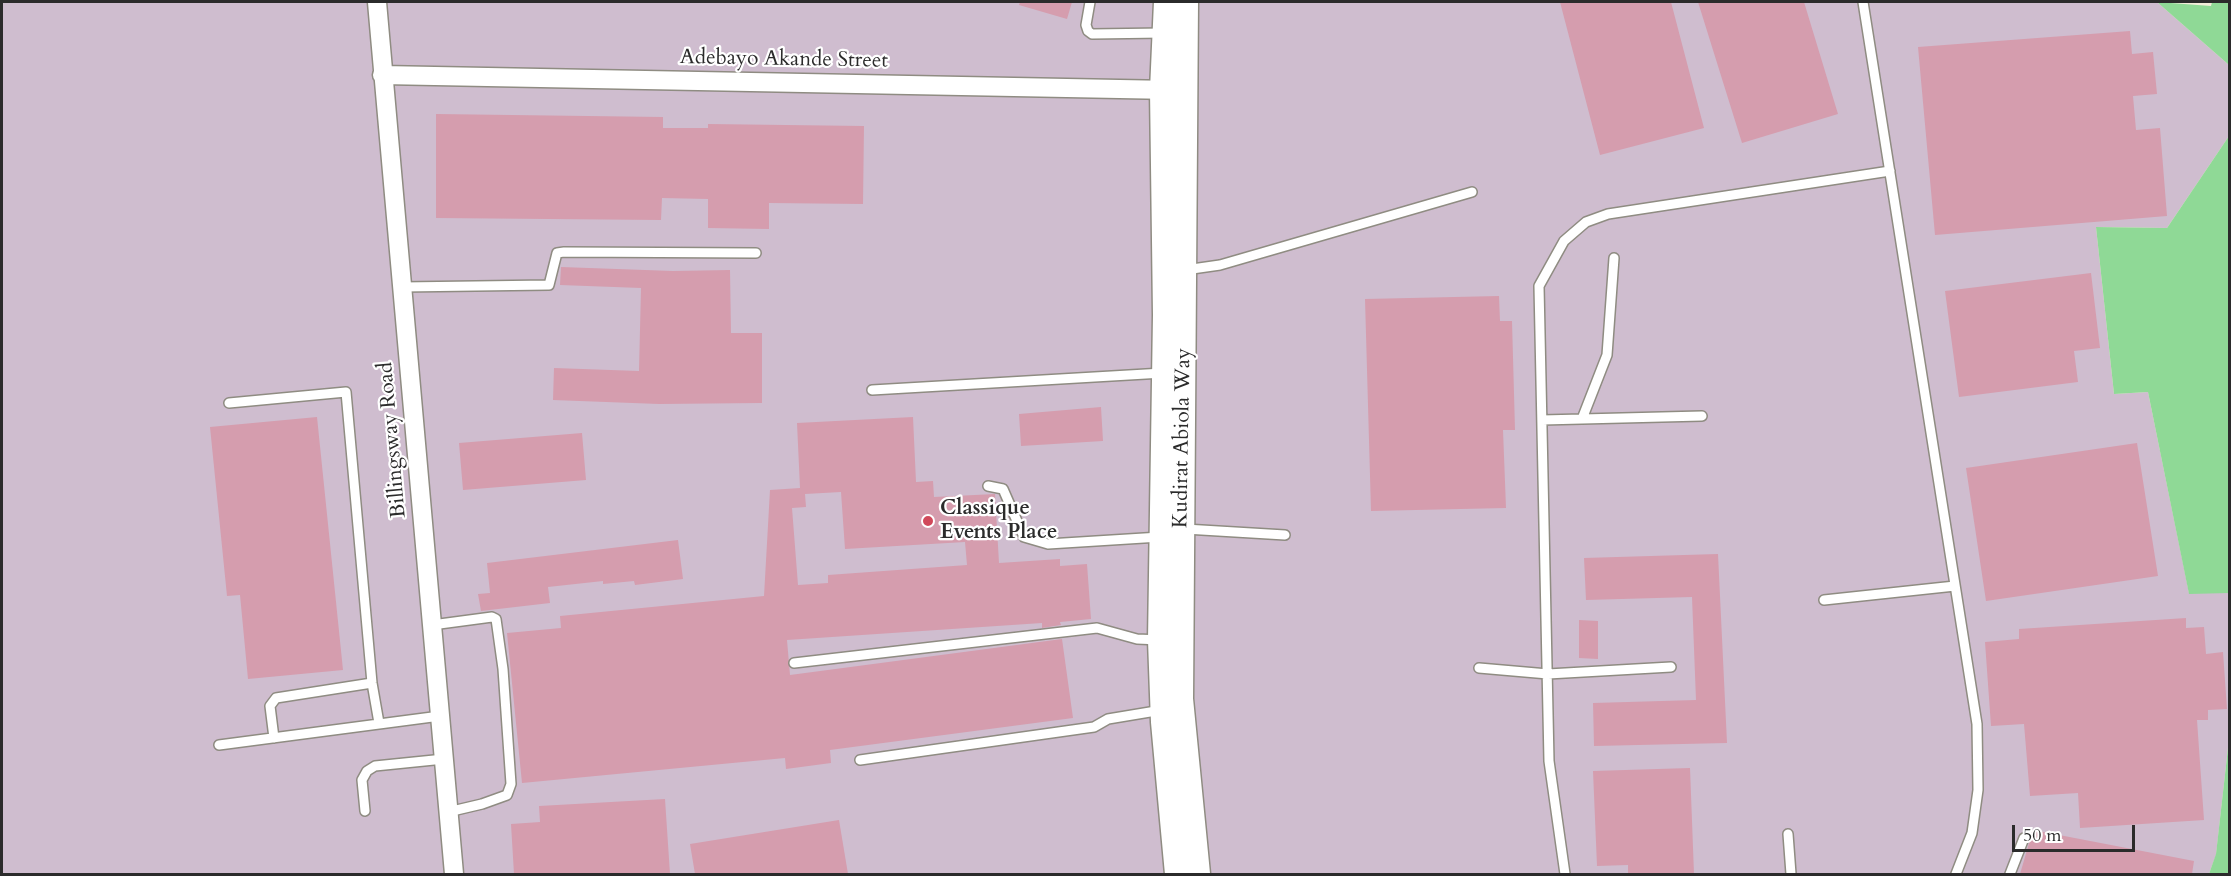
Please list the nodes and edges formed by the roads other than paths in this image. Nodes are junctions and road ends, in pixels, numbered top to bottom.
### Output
1 (377, 2) edge
2 (1090, 2) edge
3 (1166, 2) edge
4 (1186, 2) edge
5 (1863, 2) edge
6 (1165, 33) junction
7 (382, 75) junction
8 (1174, 91) junction
9 (1890, 171) junction
10 (1472, 192) dead end
11 (756, 254) dead end
12 (1614, 258) dead end
13 (1185, 270) junction
14 (402, 287) junction
15 (1163, 373) junction
16 (873, 390) dead end
17 (229, 403) dead end
18 (1702, 416) dead end
19 (1582, 419) junction
20 (1542, 420) junction
21 (988, 486) dead end
22 (1182, 529) junction
23 (1284, 535) dead end
24 (1160, 537) junction
25 (1955, 586) junction
26 (1824, 600) dead end
27 (432, 625) junction
28 (1160, 640) junction
29 (794, 663) dead end
30 (1671, 667) dead end
31 (1479, 668) dead end
32 (1548, 674) junction
33 (372, 684) junction
34 (1162, 710) junction
35 (440, 716) junction
36 (379, 723) junction
37 (274, 738) junction
38 (219, 745) dead end
39 (444, 759) junction
40 (860, 760) dead end
41 (365, 811) dead end
42 (448, 812) junction
43 (1788, 834) dead end
44 (2024, 838) dead end
45 (454, 874) edge
46 (1177, 874) edge
47 (1198, 874) edge
48 (1565, 874) edge
49 (1791, 874) edge
50 (1956, 874) edge
51 (2010, 874) edge

1 - 7 street, Billingsway Road
2 - 6 lane
3 - 6 main road, Kudirat Abiola Way
4 - 8 main road, Kudirat Abiola Way
5 - 9 lane
6 - 8 main road, Kudirat Abiola Way
7 - 8 street, Adebayo Akande Street
7 - 14 street, Billingsway Road
8 - 13 main road, Kudirat Abiola Way
8 - 15 main road, Kudirat Abiola Way
9 - 20 lane
9 - 25 lane
10 - 13 lane
11 - 14 lane
12 - 19 lane
13 - 22 main road, Kudirat Abiola Way
14 - 27 street, Billingsway Road
15 - 16 lane
15 - 24 main road, Kudirat Abiola Way
17 - 33 lane
18 - 19 lane
19 - 20 lane
20 - 32 lane
21 - 24 lane
22 - 23 lane
22 - 47 main road, Kudirat Abiola Way
24 - 28 main road, Kudirat Abiola Way
25 - 26 lane
25 - 50 lane
27 - 35 street, Billingsway Road
27 - 42 lane
28 - 29 lane
28 - 34 main road, Kudirat Abiola Way
30 - 32 lane
31 - 32 lane
32 - 48 lane
33 - 36 lane
33 - 37 lane
34 - 40 lane
34 - 46 main road, Kudirat Abiola Way
35 - 36 lane
35 - 39 street, Billingsway Road
36 - 37 lane
37 - 38 lane
39 - 41 lane
39 - 42 street, Billingsway Road
42 - 45 street, Billingsway Road
43 - 49 lane
44 - 51 lane

